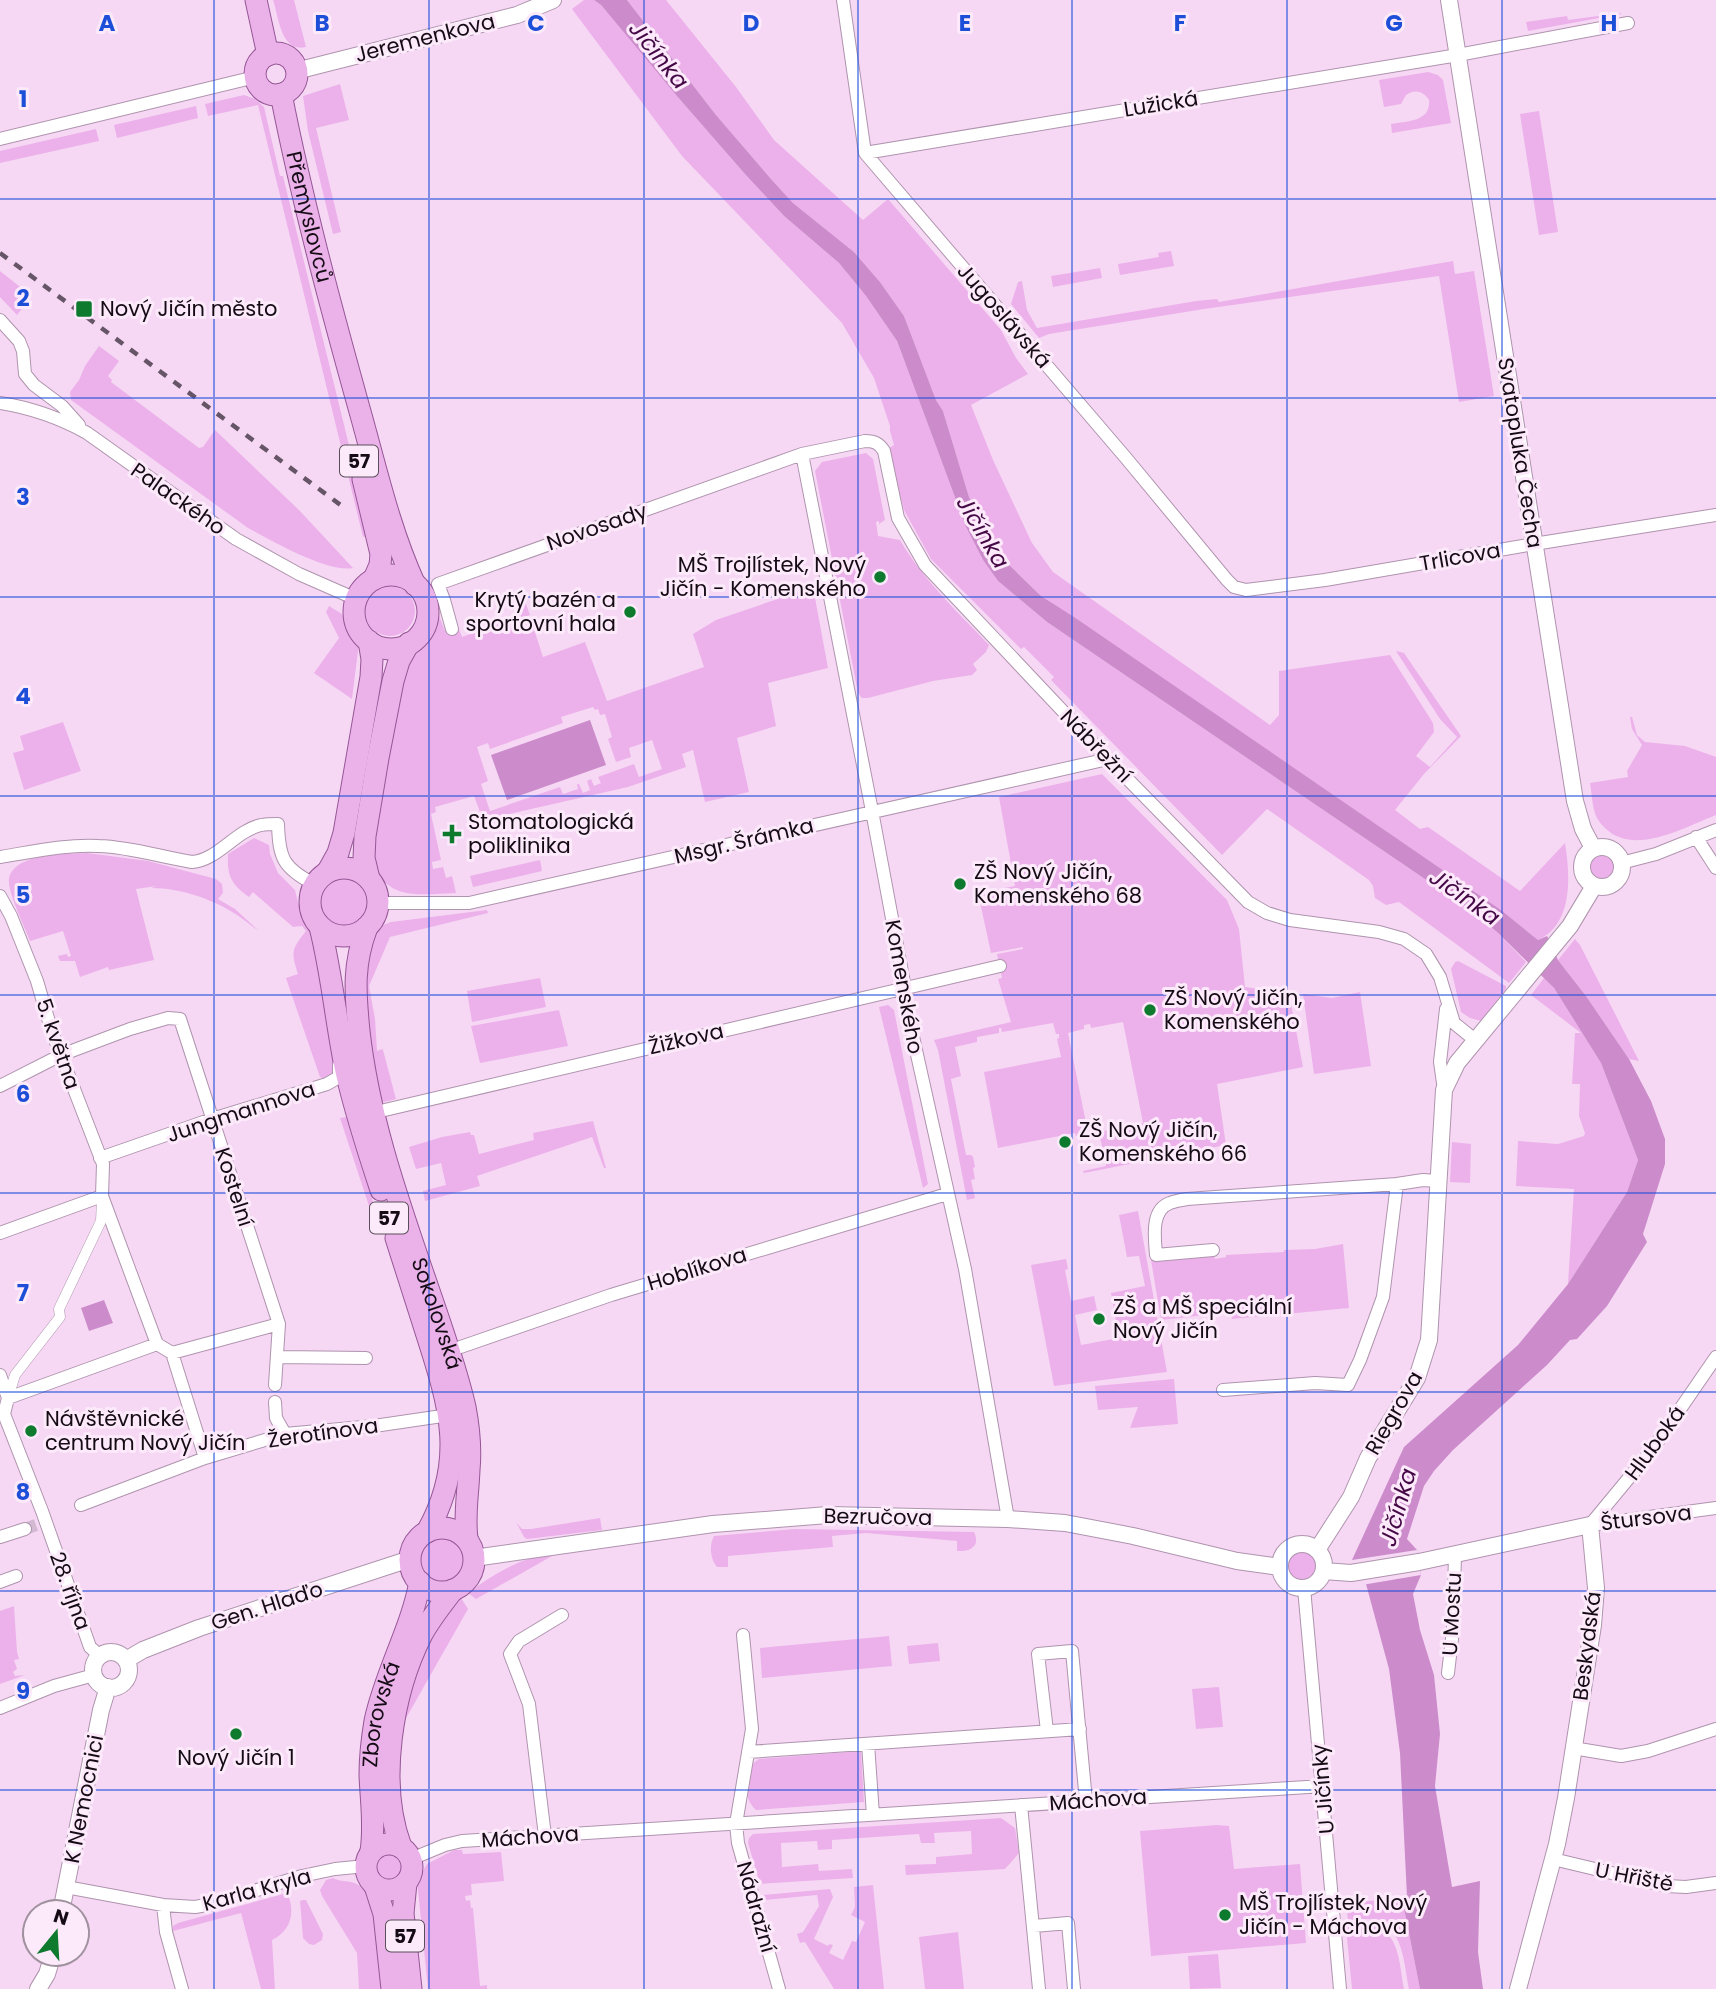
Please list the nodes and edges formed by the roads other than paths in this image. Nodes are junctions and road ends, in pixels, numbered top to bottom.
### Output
1 (256, 0) edge
2 (553, 0) edge
3 (843, 0) edge
4 (1449, 0) edge
5 (1628, 23) dead end
6 (268, 55) junction
7 (1458, 55) junction
8 (296, 71) junction
9 (255, 77) junction
10 (281, 94) junction
11 (0, 139) edge
12 (864, 153) junction
13 (0, 320) edge
14 (339, 339) junction
15 (0, 403) edge
16 (25, 407) junction
17 (0, 415) edge
18 (87, 433) junction
19 (802, 454) junction
20 (1716, 515) edge
21 (1534, 544) junction
22 (374, 579) junction
23 (415, 585) junction
24 (1246, 590) joint
25 (356, 599) junction
26 (452, 629) dead end
27 (369, 641) junction
28 (409, 643) junction
29 (1108, 759) junction
30 (872, 811) junction
31 (1716, 830) edge
32 (1696, 837) junction
33 (1594, 848) junction
34 (0, 857) edge
35 (1621, 863) junction
36 (1716, 868) edge
37 (321, 878) junction
38 (369, 879) junction
39 (1594, 886) junction
40 (0, 896) edge
41 (378, 903) junction
42 (320, 927) junction
43 (368, 927) junction
44 (1000, 966) dead end
45 (905, 988) junction
46 (333, 992) junction
47 (1447, 1002) junction
48 (1475, 1040) junction
49 (61, 1055) junction
50 (0, 1086) edge
51 (1444, 1090) junction
52 (372, 1113) junction
53 (212, 1119) junction
54 (100, 1158) junction
55 (1438, 1181) junction
56 (1397, 1184) junction
57 (947, 1194) junction
58 (102, 1196) junction
59 (0, 1233) edge
60 (1213, 1250) dead end
61 (279, 1324) junction
62 (157, 1344) junction
63 (449, 1351) junction
64 (172, 1353) junction
65 (278, 1357) junction
66 (1716, 1357) edge
67 (366, 1358) dead end
68 (0, 1375) edge
69 (275, 1385) dead end
70 (1223, 1390) dead end
71 (8, 1398) junction
72 (275, 1402) dead end
73 (449, 1415) junction
74 (285, 1434) junction
75 (205, 1458) junction
76 (1716, 1500) edge
77 (81, 1505) dead end
78 (1709, 1510) edge
79 (1008, 1520) junction
80 (36, 1525) junction
81 (1590, 1525) junction
82 (427, 1531) junction
83 (0, 1537) edge
84 (471, 1548) junction
85 (1317, 1550) junction
86 (1455, 1555) junction
87 (410, 1559) junction
88 (1280, 1567) junction
89 (1324, 1571) junction
90 (16, 1576) dead end
91 (0, 1582) edge
92 (420, 1582) junction
93 (1304, 1588) junction
94 (453, 1590) junction
95 (562, 1615) dead end
96 (743, 1635) dead end
97 (100, 1656) junction
98 (127, 1660) junction
99 (1448, 1672) dead end
100 (94, 1675) junction
101 (108, 1687) junction
102 (0, 1708) edge
103 (1080, 1729) junction
104 (1716, 1729) edge
105 (1046, 1731) junction
106 (868, 1744) junction
107 (1573, 1748) junction
108 (748, 1752) junction
109 (1322, 1786) junction
110 (1086, 1801) junction
111 (1021, 1805) junction
112 (873, 1815) junction
113 (736, 1824) junction
114 (545, 1836) junction
115 (406, 1853) junction
116 (369, 1859) junction
117 (1553, 1859) junction
118 (406, 1883) junction
119 (1716, 1883) edge
120 (375, 1886) junction
121 (66, 1887) junction
122 (64, 1898) edge
123 (163, 1905) junction
124 (1034, 1926) junction
125 (48, 1968) edge
126 (38, 1989) edge
127 (182, 1989) edge
128 (392, 1989) edge
129 (411, 1989) edge
130 (779, 1989) edge
131 (1039, 1989) edge
132 (1074, 1989) edge
133 (1340, 1989) edge
134 (1518, 1989) edge

1 - 6 main road
2 - 8 street, Jeremenkova
3 - 12 street
4 - 7 street, Svatopluka Čecha
5 - 7 street
6 - 8 main road
6 - 9 main road
7 - 12 street, Lužická
7 - 21 street, Svatopluka Čecha
8 - 10 main road
9 - 10 main road
9 - 11 street
10 - 14 main road, Přemyslovců / 57
12 - 24 street, Jugoslávská
13 - 18 street
14 - 22 main road, Přemyslovců / 57
14 - 23 main road, Přemyslovců
15 - 16 street, Palackého
16 - 17 street
16 - 18 street, Palackého
18 - 25 street, Palackého
19 - 26 street, Novosady
19 - 29 street, Nábřežní
19 - 30 street, Komenského
20 - 21 street, Trlicova
21 - 24 street, Trlicova
21 - 33 street, Svatopluka Čecha
22 - 23 main road
22 - 25 main road
23 - 28 main road
25 - 27 main road, 57
27 - 28 main road
27 - 37 main road, 57
28 - 38 main road
29 - 30 street, Msgr. Šrámka
29 - 47 street, Nábřežní
30 - 41 street, Msgr. Šrámka
30 - 45 street, Komenského
31 - 32 street
32 - 35 street
32 - 36 street
33 - 35 street
33 - 39 street
34 - 37 street
35 - 39 street
37 - 38 main road
37 - 42 main road, 57
38 - 41 main road
39 - 48 street, Riegrova
40 - 49 street, 5. května
41 - 43 main road, 57
42 - 43 main road
42 - 46 main road, Sokolovská / 57
43 - 52 main road, Sokolovská / 57
44 - 45 street, Žižkova
45 - 52 street, Žižkova
45 - 57 street, Komenského
46 - 53 street, Jungmannova
46 - 73 main road, Sokolovská / 57
47 - 48 street, Nábřežní
47 - 51 street, Nábřežní
48 - 51 street, Riegrova
49 - 50 street
49 - 53 street, Kostelní
49 - 54 street, 5. května
51 - 55 street, Riegrova
52 - 63 main road, Sokolovská / 57
53 - 54 street, Jungmannova
53 - 61 street, Kostelní
54 - 58 street, 5. května
55 - 56 street
55 - 85 street, Riegrova
56 - 60 street
56 - 70 street
57 - 63 street, Hoblíkova
57 - 79 street, Komenského
58 - 59 street
58 - 62 street, 5. května
58 - 71 street
61 - 64 street
61 - 65 street, Kostelní
62 - 64 street
62 - 71 street
63 - 84 main road, Sokolovská / 57
64 - 75 street
65 - 67 street
65 - 69 street, Kostelní
66 - 81 street, Hluboká
68 - 71 street, 28. října
71 - 80 street, 28. října
72 - 74 street
73 - 74 street, Žerotínova
73 - 82 main road, Sokolovská / 57
74 - 75 street, Žerotínova
75 - 77 street, Žerotínova
76 - 78 street, Štursova
78 - 81 street, Štursova
79 - 84 street, Bezručova
79 - 88 street, Bezručova
80 - 83 street
80 - 97 street, 28. října
81 - 86 street
81 - 107 street, Beskydská
82 - 84 main road
82 - 87 main road, 57
84 - 94 main road, 57
85 - 88 street
85 - 89 street
86 - 89 street
86 - 99 street, U Mostu
87 - 92 main road
87 - 98 street, Gen. Hlaďo
88 - 93 street
89 - 93 street
90 - 91 street
92 - 94 main road
92 - 116 main road, Zborovská / 57
93 - 109 street, U Jičínky
94 - 115 main road, Zborovská / 57
95 - 114 street
96 - 108 street
97 - 98 street
97 - 100 street
98 - 101 street
100 - 101 street
100 - 102 street
101 - 121 street, K Nemocnici
103 - 105 street
103 - 105 street
103 - 110 street
104 - 107 street
105 - 106 street
106 - 108 street
106 - 112 street
107 - 117 street, Beskydská
108 - 113 street
109 - 110 street, Máchova
109 - 133 street, U Jičínky
110 - 111 street, Máchova
111 - 112 street, Máchova
111 - 124 street
112 - 113 street, Máchova
113 - 114 street, Máchova
113 - 130 street, Nádražní
114 - 115 street, Máchova
115 - 116 main road
115 - 118 main road, 57
116 - 120 main road, 57
116 - 123 street, Karla Kryla
117 - 119 street, U Hřiště
117 - 134 street, Beskydská
118 - 120 main road, 57
118 - 129 main road, 57
120 - 128 main road, 57
121 - 122 street, K Nemocnici
121 - 123 street, Karla Kryla
123 - 127 street
124 - 131 street
124 - 132 street
125 - 126 street

